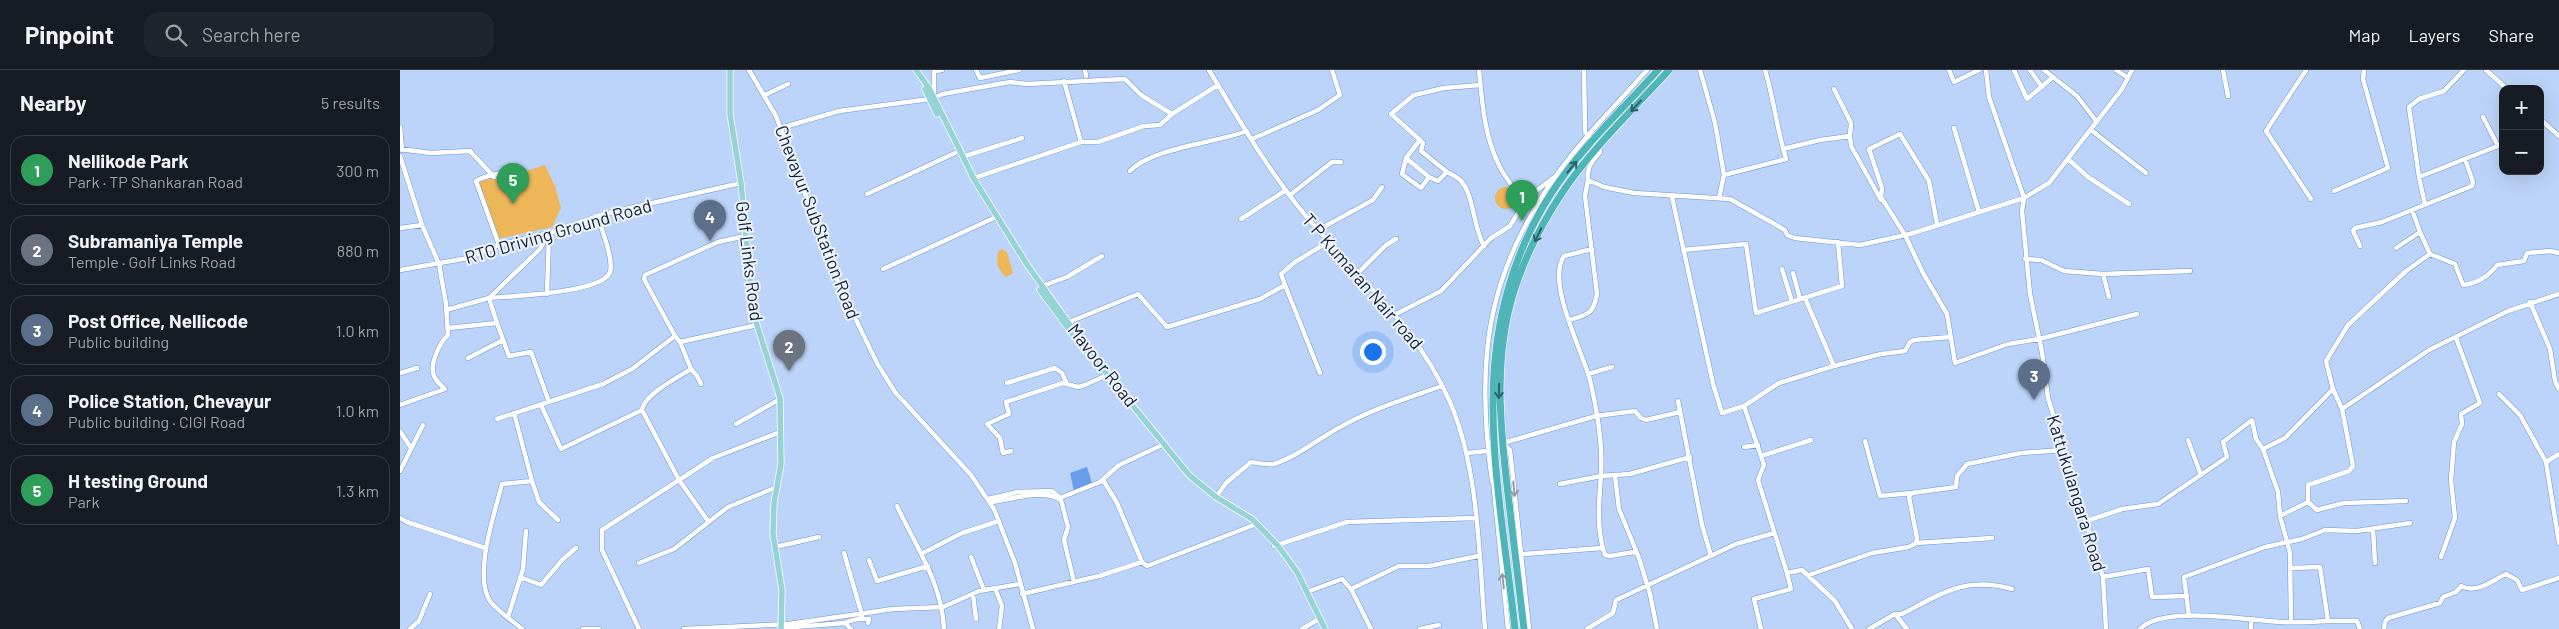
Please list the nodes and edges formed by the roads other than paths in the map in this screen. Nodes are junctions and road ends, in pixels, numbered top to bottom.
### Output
1 (730, 70) edge
2 (749, 70) edge
3 (912, 70) edge
4 (916, 70) edge
5 (942, 70) edge
6 (976, 70) edge
7 (1019, 70) edge
8 (1209, 70) edge
9 (1332, 70) edge
10 (1479, 70) edge
11 (1584, 70) edge
12 (1647, 70) edge
13 (1658, 70) edge
14 (1669, 70) edge
15 (1700, 70) edge
16 (1765, 70) edge
17 (1949, 70) edge
18 (1979, 70) edge
19 (1986, 70) edge
20 (2014, 70) edge
21 (2030, 70) edge
22 (2044, 70) edge
23 (2116, 70) edge
24 (2132, 70) edge
25 (2223, 70) edge
26 (2306, 70) edge
27 (2364, 70) edge
28 (2464, 70) edge
29 (2486, 70) edge
30 (934, 71) edge
31 (2053, 77) junction
32 (2128, 78) junction
33 (1064, 81) junction
34 (788, 84) dead end
35 (1480, 84) junction
36 (1218, 85) junction
37 (2503, 85) edge
38 (2042, 87) junction
39 (1834, 89) dead end
40 (765, 95) junction
41 (2228, 96) dead end
42 (932, 99) junction
43 (1172, 114) junction
44 (2483, 117) dead end
45 (2096, 122) junction
46 (2544, 123) edge
47 (400, 127) edge
48 (781, 128) junction
49 (1954, 128) dead end
50 (2091, 130) junction
51 (1247, 131) junction
52 (1588, 136) junction
53 (1850, 136) junction
54 (2559, 136) edge
55 (1022, 138) dead end
56 (1252, 139) junction
57 (1420, 140) junction
58 (1081, 142) junction
59 (2499, 143) edge
60 (2499, 145) edge
61 (1600, 146) junction
62 (401, 149) edge
63 (1783, 149) junction
64 (955, 152) junction
65 (400, 156) edge
66 (962, 157) junction
67 (1406, 158) junction
68 (2068, 159) junction
69 (2465, 159) junction
70 (1341, 162) dead end
71 (510, 170) dead end
72 (1130, 171) dead end
73 (1447, 172) junction
74 (2146, 172) dead end
75 (1724, 175) junction
76 (494, 177) junction
77 (1429, 177) junction
78 (2419, 177) junction
79 (974, 178) junction
80 (1554, 178) junction
81 (1588, 180) junction
82 (741, 183) junction
83 (1382, 187) dead end
84 (1286, 190) junction
85 (2334, 191) dead end
86 (867, 194) dead end
87 (1290, 195) junction
88 (1672, 197) junction
89 (1719, 198) junction
90 (2024, 198) junction
91 (2311, 199) dead end
92 (1524, 203) junction
93 (2129, 204) dead end
94 (2425, 205) junction
95 (2412, 210) junction
96 (1979, 212) junction
97 (598, 216) junction
98 (994, 218) junction
99 (1241, 219) dead end
100 (1937, 224) junction
101 (422, 225) junction
102 (400, 228) edge
103 (1318, 230) junction
104 (2420, 232) junction
105 (549, 233) junction
106 (1904, 235) junction
107 (745, 236) junction
108 (1396, 239) dead end
109 (1328, 242) junction
110 (1838, 242) junction
111 (499, 245) junction
112 (1484, 246) junction
113 (2360, 246) dead end
114 (2396, 248) dead end
115 (1592, 249) junction
116 (1683, 250) junction
117 (2559, 253) edge
118 (2430, 254) junction
119 (1102, 256) dead end
120 (2026, 259) junction
121 (439, 264) junction
122 (883, 269) dead end
123 (1782, 269) dead end
124 (402, 270) edge
125 (2190, 271) dead end
126 (1358, 273) junction
127 (1793, 273) dead end
128 (2103, 274) junction
129 (1285, 285) junction
130 (1042, 286) junction
131 (547, 294) junction
132 (2559, 294) edge
133 (2108, 297) dead end
134 (490, 298) junction
135 (1802, 299) junction
136 (1792, 302) junction
137 (2530, 302) junction
138 (446, 310) junction
139 (1396, 314) junction
140 (2137, 314) dead end
141 (1570, 320) junction
142 (1069, 322) junction
143 (497, 323) junction
144 (757, 325) junction
145 (448, 328) junction
146 (674, 336) junction
147 (1951, 337) junction
148 (2456, 338) junction
149 (2039, 339) junction
150 (503, 340) junction
151 (680, 342) junction
152 (468, 358) dead end
153 (1834, 366) junction
154 (1612, 367) dead end
155 (417, 368) dead end
156 (691, 369) junction
157 (400, 373) edge
158 (1320, 373) dead end
159 (1588, 374) junction
160 (1105, 376) junction
161 (1006, 383) dead end
162 (701, 384) dead end
163 (1067, 384) junction
164 (1442, 386) junction
165 (2333, 389) junction
166 (2559, 389) edge
167 (2499, 394) dead end
168 (780, 399) junction
169 (1678, 401) dead end
170 (549, 402) junction
171 (400, 405) edge
172 (541, 405) junction
173 (1744, 406) junction
174 (2342, 409) junction
175 (642, 410) junction
176 (1680, 412) junction
177 (514, 413) junction
178 (1596, 416) junction
179 (497, 419) dead end
180 (736, 424) dead end
181 (423, 425) dead end
182 (400, 431) edge
183 (780, 432) junction
184 (1811, 440) dead end
185 (2188, 440) dead end
186 (1865, 441) dead end
187 (1503, 443) junction
188 (1758, 445) junction
189 (1160, 446) junction
190 (411, 448) junction
191 (1744, 448) dead end
192 (2263, 449) junction
193 (1487, 450) junction
194 (2063, 450) junction
195 (1011, 451) dead end
196 (1468, 453) junction
197 (2559, 454) edge
198 (1761, 456) junction
199 (1690, 457) junction
200 (2546, 462) junction
201 (400, 471) edge
202 (1497, 472) junction
203 (2201, 475) junction
204 (1601, 476) junction
205 (1615, 476) junction
206 (679, 480) junction
207 (1103, 480) junction
208 (532, 481) junction
209 (1492, 481) junction
210 (1560, 484) dead end
211 (777, 488) junction
212 (1912, 493) junction
213 (1216, 497) junction
214 (989, 501) junction
215 (2406, 501) dead end
216 (2308, 502) junction
217 (897, 506) dead end
218 (2280, 516) junction
219 (400, 518) edge
220 (1475, 518) junction
221 (558, 520) dead end
222 (708, 521) junction
223 (2086, 521) junction
224 (999, 522) junction
225 (2410, 523) dead end
226 (1254, 525) junction
227 (2373, 528) junction
228 (526, 532) dead end
229 (1774, 533) junction
230 (818, 537) dead end
231 (1992, 538) dead end
232 (2287, 541) junction
233 (1916, 543) junction
234 (2559, 543) edge
235 (1275, 545) junction
236 (775, 547) junction
237 (485, 548) junction
238 (576, 548) dead end
239 (1602, 548) junction
240 (844, 553) dead end
241 (922, 553) junction
242 (1524, 554) dead end
243 (1636, 554) junction
244 (1478, 556) junction
245 (1711, 556) junction
246 (971, 557) dead end
247 (2441, 557) dead end
248 (869, 560) dead end
249 (1142, 562) junction
250 (639, 563) dead end
251 (2375, 563) dead end
252 (928, 566) junction
253 (2291, 568) junction
254 (1787, 573) junction
255 (1809, 575) junction
256 (520, 577) junction
257 (2103, 577) junction
258 (2559, 578) edge
259 (1074, 582) junction
260 (1020, 584) junction
261 (1648, 586) junction
262 (996, 588) junction
263 (2012, 588) dead end
264 (1351, 589) junction
265 (984, 590) junction
266 (1307, 592) junction
267 (430, 594) dead end
268 (973, 594) junction
269 (1022, 594) junction
270 (2187, 596) junction
271 (943, 607) junction
272 (1895, 614) junction
273 (862, 615) junction
274 (2189, 616) junction
275 (508, 617) junction
276 (976, 619) dead end
277 (1318, 620) junction
278 (2251, 620) junction
279 (2328, 621) junction
280 (2291, 622) junction
281 (845, 623) junction
282 (868, 623) dead end
283 (1439, 625) dead end
284 (781, 627) edge
285 (410, 629) edge
286 (522, 629) edge
287 (583, 629) edge
288 (599, 629) edge
289 (639, 629) edge
290 (684, 629) edge
291 (851, 629) edge
292 (944, 629) edge
293 (999, 629) edge
294 (1033, 629) edge
295 (1302, 629) edge
296 (1321, 629) edge
297 (1325, 629) edge
298 (1371, 629) edge
299 (1420, 629) edge
300 (1485, 629) edge
301 (1508, 629) edge
302 (1515, 629) edge
303 (1524, 629) edge
304 (1529, 629) edge
305 (1586, 629) edge
306 (1658, 629) edge
307 (1761, 629) edge
308 (1852, 629) edge
309 (1869, 629) edge
310 (1907, 629) edge
311 (2106, 629) edge
312 (2140, 629) edge
313 (2251, 629) edge
314 (2360, 629) edge
315 (2384, 629) edge

1 - 82 main road, Golf Links Road
2 - 40 street, Chevayur SubStation Road
3 - 42 main road, Mavoor Road
4 - 42 main road, Mavoor Road
5 - 30 street
6 - 7 street
8 - 36 street, T P Kumaran Nair road
9 - 56 street
10 - 35 street
11 - 52 street
12 - 52 street
202 -> 13 highway
14 -> 61 highway
15 - 75 street
16 - 63 street
17 - 18 street
19 - 90 street
20 - 38 street
21 - 38 street
22 - 31 street
23 - 32 street
24 - 32 street
25 - 41 street
26 - 91 street
27 - 85 street
28 - 78 street
29 - 37 street
30 - 42 street
31 - 38 street
31 - 45 street
32 - 45 street
33 - 42 street
33 - 43 street
33 - 58 street
34 - 40 street
35 - 57 street
35 - 92 street
36 - 43 street
36 - 51 street, T P Kumaran Nair road
39 - 53 street
40 - 48 street, Chevayur SubStation Road
42 - 48 street
42 - 64 main road, Mavoor Road
42 - 66 main road, Mavoor Road
43 - 58 street
44 - 59 street
45 - 50 street
46 - 54 street
47 - 62 street
48 - 214 street, Chevayur SubStation Road
49 - 96 street
50 - 68 street
50 - 74 street
51 - 56 street, T P Kumaran Nair road
51 - 72 street
52 - 80 street
53 - 63 street
53 - 106 street
55 - 66 street
56 - 84 street, T P Kumaran Nair road
57 - 67 street
57 - 73 street
58 - 79 street
60 - 69 street
61 - 81 street
61 -> 187 highway
62 - 76 street
63 - 75 street
64 - 86 street
64 - 98 main road, Mavoor Road
65 - 101 street
66 - 79 main road, Mavoor Road
67 - 77 street
67 - 77 street
68 - 90 street
68 - 93 street
69 - 78 street
69 - 94 street
70 - 87 street
71 - 76 street
73 - 77 street
73 - 112 street
75 - 89 street
76 - 111 street
78 - 94 street
79 - 130 main road, Mavoor Road
80 - 92 street
80 - 193 street
81 - 88 street
81 - 115 street
82 - 97 street, RTO Driving Ground Road
82 - 107 main road, Golf Links Road
83 - 103 street
84 - 87 street, T P Kumaran Nair road
84 - 99 street
87 - 103 street, T P Kumaran Nair road
88 - 89 street
88 - 116 street
89 - 110 street
90 - 96 street
90 - 120 street, Kattukulangara Road
92 - 112 street
94 - 95 street
95 - 104 street
95 - 113 street
96 - 100 street
97 - 105 street, RTO Driving Ground Road
97 - 131 street
98 - 122 street
98 - 160 main road, Mavoor Road
100 - 106 street
100 - 106 street
101 - 102 street
101 - 121 street
103 - 109 street, T P Kumaran Nair road
104 - 114 street
104 - 118 street
105 - 111 street, RTO Driving Ground Road
105 - 131 street
105 - 134 street
106 - 110 street
106 - 147 street
107 - 144 main road, Golf Links Road
107 - 146 street
108 - 126 street
109 - 126 street, T P Kumaran Nair road
109 - 129 street
110 - 135 street
111 - 121 street, RTO Driving Ground Road
112 - 139 street
115 - 141 street
115 - 141 street
116 - 136 street
116 - 173 street
117 - 118 street
118 - 165 street
119 - 130 street
120 - 128 street
120 - 149 street, Kattukulangara Road
121 - 124 street, RTO Driving Ground Road
121 - 138 street
123 - 136 street
125 - 128 street
126 - 139 street, T P Kumaran Nair road
127 - 135 street
128 - 133 street
129 - 142 street
129 - 158 street
130 - 142 main road, Mavoor Road
131 - 134 street
132 - 137 street
134 - 138 street
134 - 143 street
135 - 136 street
135 - 153 street
137 - 148 street
137 - 166 street
138 - 145 street
139 - 164 street, T P Kumaran Nair road
140 - 149 street
141 - 159 street
142 - 213 main road, Mavoor Road
143 - 145 street
143 - 150 street
144 - 151 street
144 - 168 main road, Golf Links Road
145 - 171 street
146 - 151 street
146 - 170 street
147 - 149 street
147 - 153 street
148 - 174 street
148 - 247 street
149 - 194 street, Kattukulangara Road
150 - 152 street
150 - 170 street
151 - 156 street
153 - 173 street
154 - 159 street
155 - 157 street
156 - 162 street
156 - 175 street
159 - 178 street
160 - 163 street
160 - 189 main road, Mavoor Road
161 - 163 street
163 - 195 street
164 - 196 street, T P Kumaran Nair road
164 - 213 street
165 - 174 street
165 - 192 street
167 - 200 street
168 - 180 street
168 - 183 main road, Golf Links Road
169 - 176 street
170 - 172 street
172 - 175 street
172 - 177 street
173 - 188 street
174 - 216 street
175 - 206 street
176 - 178 street
176 - 199 street
177 - 179 street
177 - 208 street
178 - 187 street
178 - 204 street
181 - 190 street
182 - 190 street
183 - 206 street
183 - 211 main road, Golf Links Road
184 - 198 street
185 - 203 street
186 - 212 street
187 - 303 highway
187 -> 304 street
188 - 191 street
188 - 198 street
189 - 207 street
189 - 226 main road, Mavoor Road
190 - 201 street
192 - 203 street
192 - 218 street
193 - 196 street
193 - 209 street
194 - 212 street
194 - 223 street, Kattukulangara Road
196 - 220 street, T P Kumaran Nair road
197 - 200 street
198 - 229 street
199 - 205 street
199 - 245 street
200 - 234 street
202 - 209 street
202 - 302 highway
203 - 223 street
204 - 205 street
204 - 210 street
204 - 239 street
205 - 243 street
206 - 222 street
206 - 289 street
207 - 214 street
207 - 249 street
208 - 221 street
208 - 237 street
301 -> 209 street
211 - 222 street
211 - 236 main road, Golf Links Road
212 - 233 street
213 - 235 main road, Mavoor Road
214 - 224 street, Chevayur SubStation Road
214 - 259 street
215 - 216 street
216 - 218 street
217 - 241 street
218 - 232 street
219 - 237 street
220 - 235 street
220 - 244 street, T P Kumaran Nair road
222 - 250 street
223 - 257 street, Kattukulangara Road
224 - 241 street
224 - 260 street, Chevayur SubStation Road
225 - 227 street
226 - 235 main road, Mavoor Road
226 - 249 street
227 - 232 street
227 - 251 street
228 - 256 street
229 - 245 street
229 - 254 street
230 - 236 street
231 - 233 street
232 - 253 street
232 - 270 street
233 - 255 street
235 - 266 main road, Mavoor Road
235 - 277 main road, Mavoor Road
236 - 284 main road, Golf Links Road
237 - 275 street
238 - 256 street
239 - 242 street
239 - 243 street
240 - 273 street
241 - 252 street
243 - 261 street
244 - 264 street
244 - 300 street, T P Kumaran Nair road
245 - 261 street
246 - 265 street
248 - 252 street
249 - 259 street
252 - 271 street
253 - 279 street
253 - 280 street
254 - 255 street
254 - 307 street
255 - 308 street
256 - 275 street
257 - 270 street
257 - 311 street, Kattukulangara Road
258 - 315 street
259 - 269 street
260 - 262 street
260 - 269 street, Chevayur SubStation Road
261 - 305 street
261 - 306 street
262 - 265 street
262 - 293 street
263 - 272 street
264 - 266 street
264 - 298 street
265 - 268 street
266 - 277 main road, Mavoor Road
267 - 285 street
268 - 271 street
268 - 276 street
269 - 294 street, Chevayur SubStation Road
270 - 274 street
271 - 273 street
271 - 292 street
272 - 309 street
272 - 310 street
273 - 284 street
274 - 278 street
274 - 312 street
275 - 286 street
277 - 295 street
277 - 296 main road, Mavoor Road
277 - 297 main road, Mavoor Road
278 - 280 street
278 - 313 street
279 - 280 street
279 - 314 street
281 - 282 street
281 - 284 street
281 - 291 street
283 - 299 street
284 - 290 street
287 - 288 street

